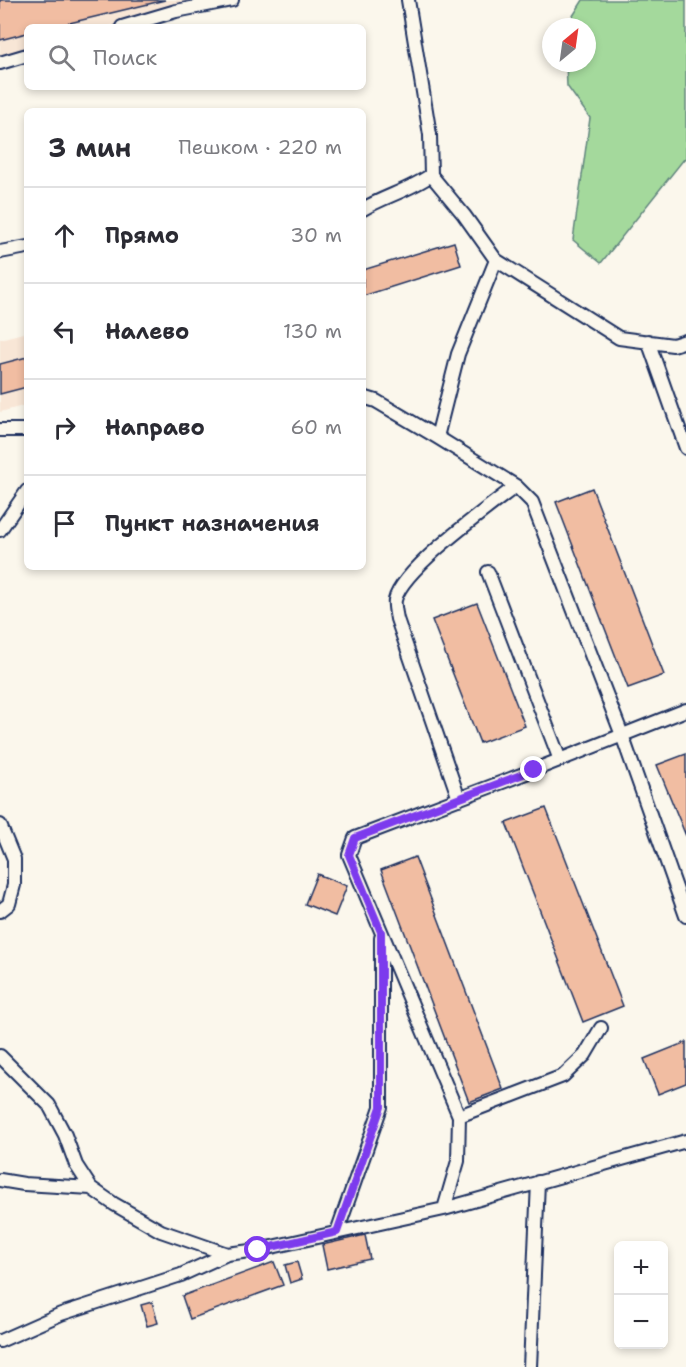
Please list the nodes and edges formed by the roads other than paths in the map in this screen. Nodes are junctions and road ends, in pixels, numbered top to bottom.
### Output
1 (232, 0) edge
2 (408, 0) edge
3 (132, 24) edge
4 (24, 56) edge
5 (0, 63) edge
6 (431, 175) junction
7 (366, 206) edge
8 (24, 248) edge
9 (0, 252) edge
10 (496, 260) junction
11 (648, 341) junction
12 (686, 341) edge
13 (366, 398) edge
14 (0, 430) edge
15 (24, 430) edge
16 (437, 437) junction
17 (686, 448) edge
18 (516, 486) junction
19 (24, 496) edge
20 (0, 530) edge
21 (488, 572) dead end
22 (686, 710) edge
23 (622, 735) junction
24 (560, 760) junction
25 (459, 798) junction
26 (0, 825) edge
27 (0, 911) edge
28 (686, 916) edge
29 (381, 932) junction
30 (601, 1028) dead end
31 (0, 1056) edge
32 (459, 1116) junction
33 (686, 1141) edge
34 (0, 1180) edge
35 (538, 1182) junction
36 (91, 1188) junction
37 (444, 1209) junction
38 (337, 1232) junction
39 (227, 1254) junction
40 (0, 1341) edge
41 (530, 1367) edge

1 - 3 lane
2 - 6 lane
4 - 5 lane
6 - 7 lane
6 - 10 lane
8 - 9 lane
10 - 11 lane
10 - 16 lane
11 - 12 lane
11 - 17 lane
13 - 16 lane
14 - 15 lane
16 - 18 lane
18 - 23 lane
18 - 25 lane
19 - 20 lane
21 - 24 lane
22 - 23 lane
23 - 24 lane
23 - 28 lane
24 - 25 lane
25 - 29 lane
26 - 27 lane
29 - 32 lane
29 - 38 lane
30 - 32 lane
31 - 36 lane
32 - 37 lane
33 - 35 lane
34 - 36 lane
35 - 37 lane
35 - 41 lane
36 - 39 lane
37 - 38 lane
38 - 39 lane
39 - 40 lane

